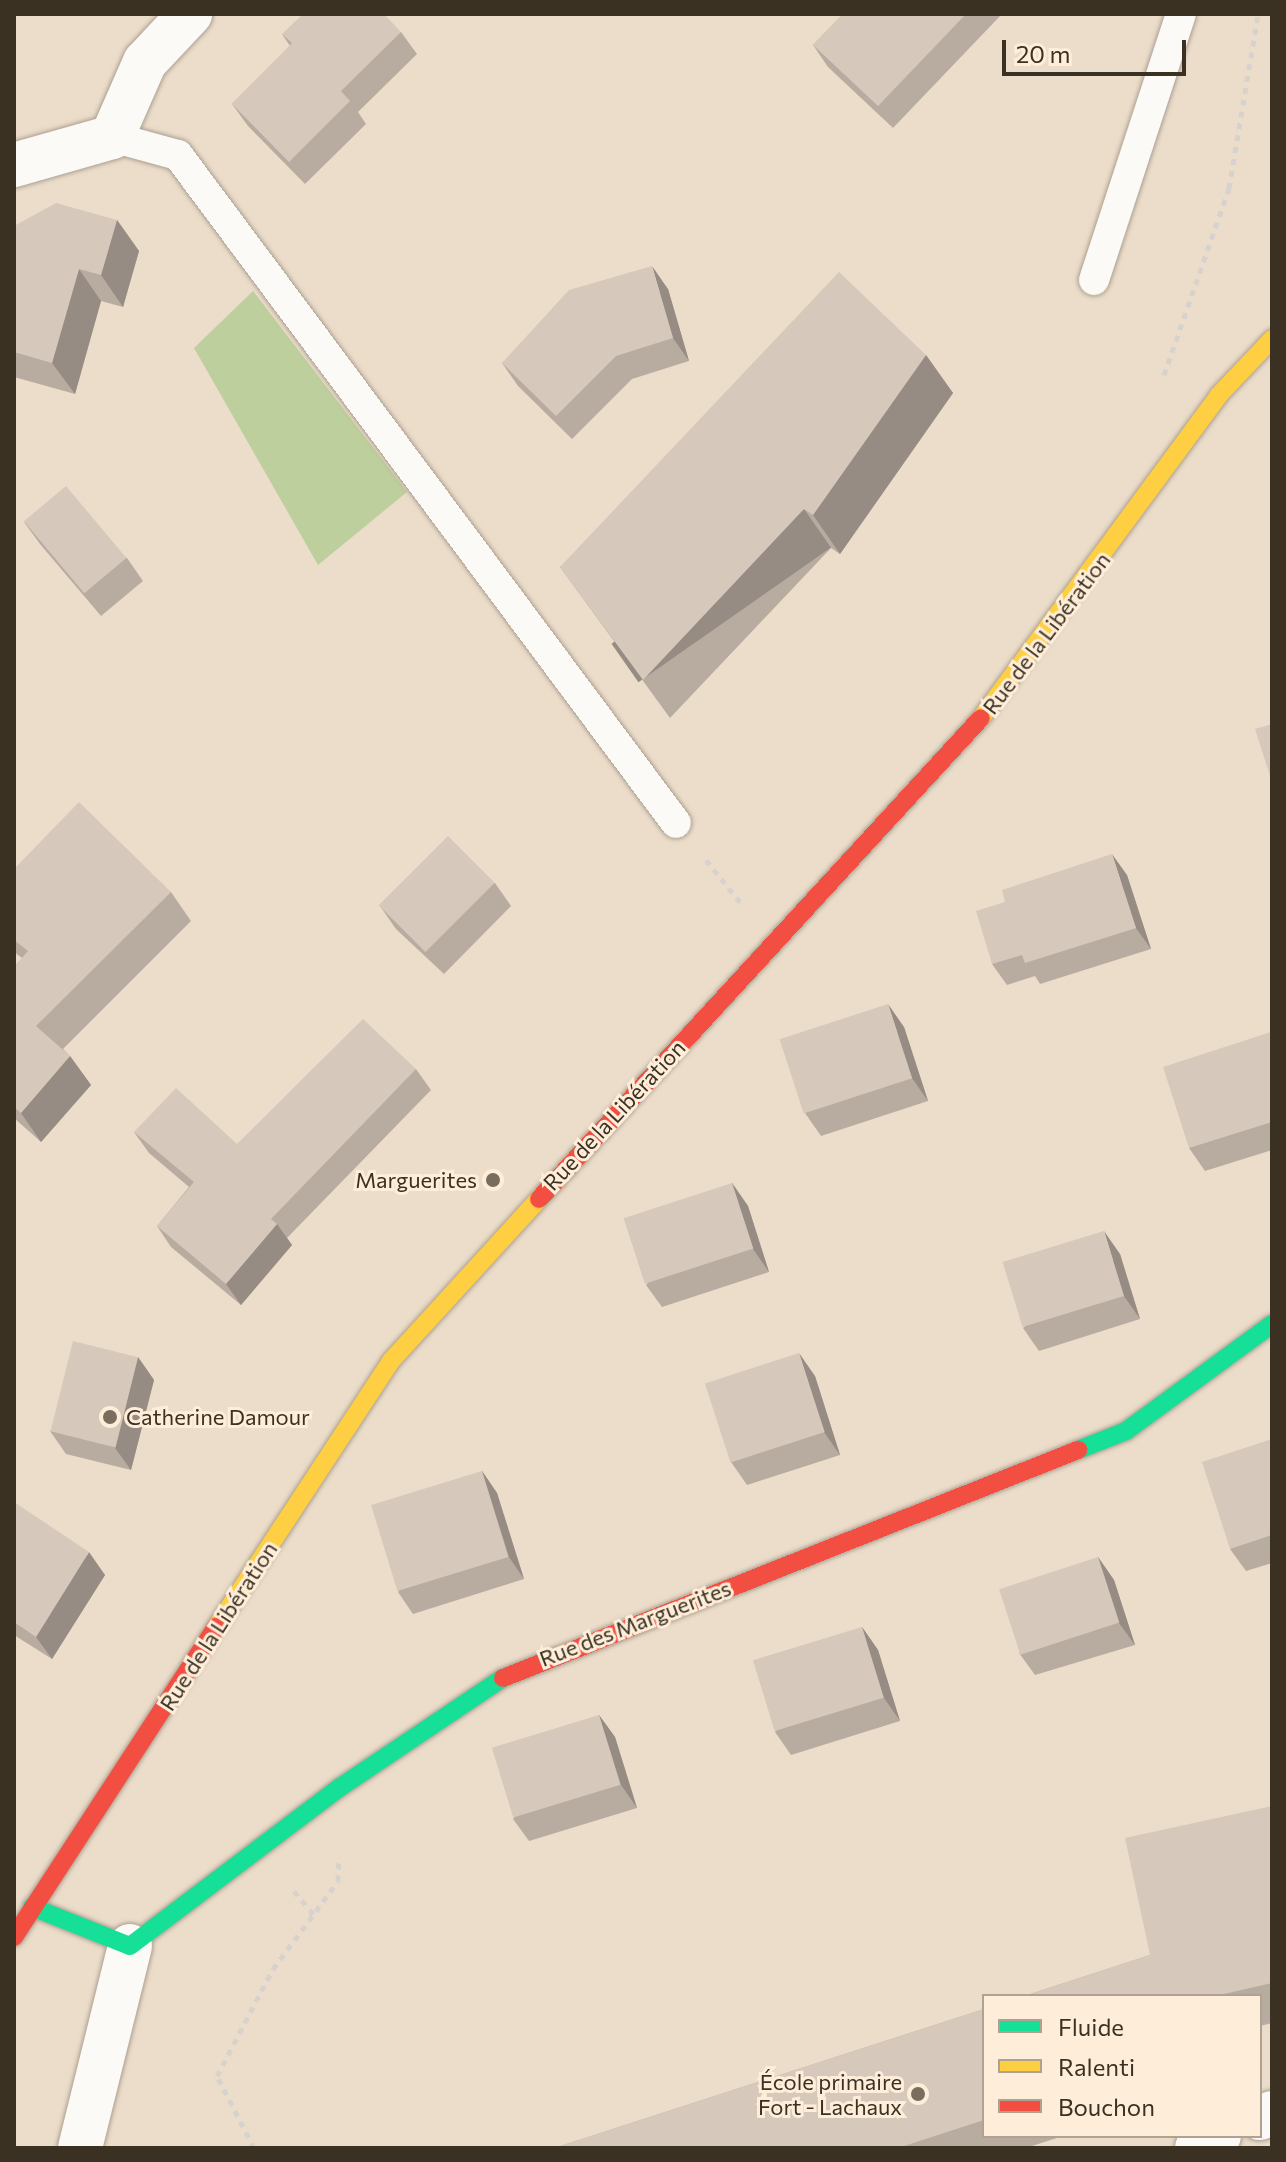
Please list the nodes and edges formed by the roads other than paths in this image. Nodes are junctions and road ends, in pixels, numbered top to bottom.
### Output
1 (190, 14) edge
2 (1181, 14) edge
3 (112, 137) junction
4 (14, 165) edge
5 (1094, 280) dead end
6 (1272, 339) edge
7 (676, 823) road end
8 (1272, 1324) edge
9 (32, 1907) junction
10 (14, 1937) edge
11 (130, 1946) junction
12 (1215, 2138) edge
13 (80, 2148) edge
14 (1197, 2148) edge

1 - 3 street
2 - 5 lane
3 - 4 street
3 - 7 lane
6 - 9 street, Rue de la Libération
8 - 11 street, Rue des Marguerites
9 - 10 street, Rue de la Libération
9 - 11 street
11 - 13 street
12 - 14 street

